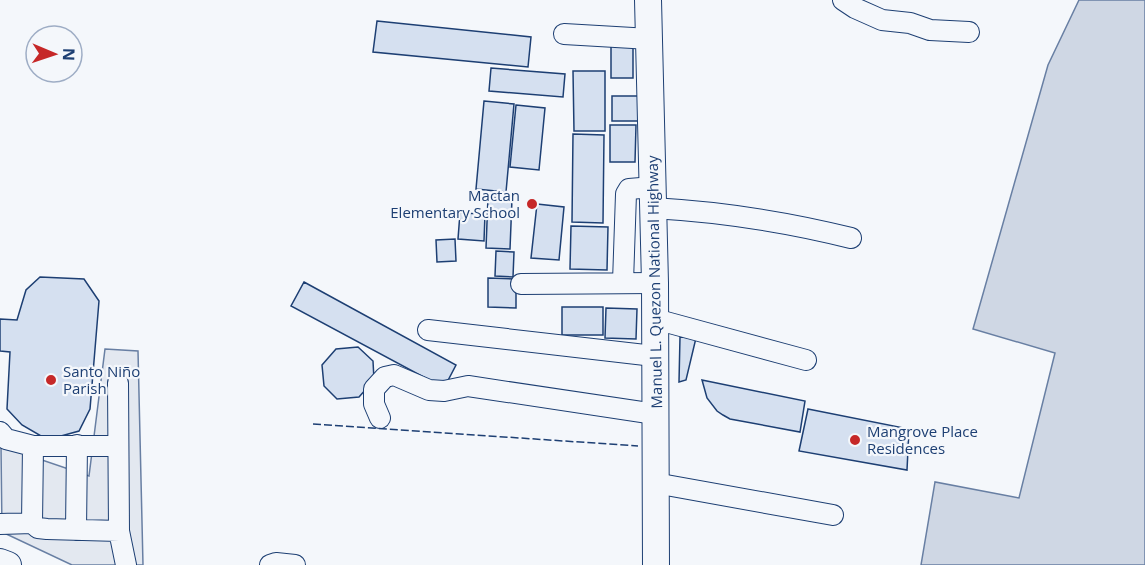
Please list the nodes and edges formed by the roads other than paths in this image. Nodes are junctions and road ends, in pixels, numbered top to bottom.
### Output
1 (648, 0) edge
2 (843, 0) edge
3 (969, 32) dead end
4 (564, 34) dead end
5 (650, 39) junction
6 (653, 197) junction
7 (851, 238) dead end
8 (624, 282) junction
9 (655, 283) junction
10 (521, 284) dead end
11 (655, 319) junction
12 (428, 330) dead end
13 (654, 356) junction
14 (806, 360) dead end
15 (118, 383) dead end
16 (655, 414) junction
17 (380, 418) dead end
18 (0, 432) edge
19 (76, 445) junction
20 (33, 446) junction
21 (118, 446) junction
22 (655, 483) junction
23 (833, 515) dead end
24 (32, 523) junction
25 (0, 524) edge
26 (76, 530) junction
27 (119, 531) junction
28 (0, 562) edge
29 (7, 565) edge
30 (126, 565) edge
31 (270, 565) edge
32 (296, 565) edge
33 (656, 565) edge

1 - 5 main road, Manuel L. Quezon National Highway
2 - 3 street
4 - 5 street
5 - 6 main road, Manuel L. Quezon National Highway
6 - 7 street
6 - 8 street
6 - 9 main road, Manuel L. Quezon National Highway
8 - 9 street
8 - 10 street
9 - 11 main road, Manuel L. Quezon National Highway
11 - 13 main road, Manuel L. Quezon National Highway
11 - 14 street
12 - 13 street
13 - 16 main road, Manuel L. Quezon National Highway
15 - 21 street
16 - 17 street
16 - 22 main road, Manuel L. Quezon National Highway
18 - 20 street
19 - 20 street
19 - 21 street
19 - 26 street
20 - 24 street
21 - 27 street
22 - 23 street
22 - 33 main road, Manuel L. Quezon National Highway
24 - 25 street
24 - 26 street
26 - 27 street
27 - 30 street
28 - 29 main road
31 - 32 street

